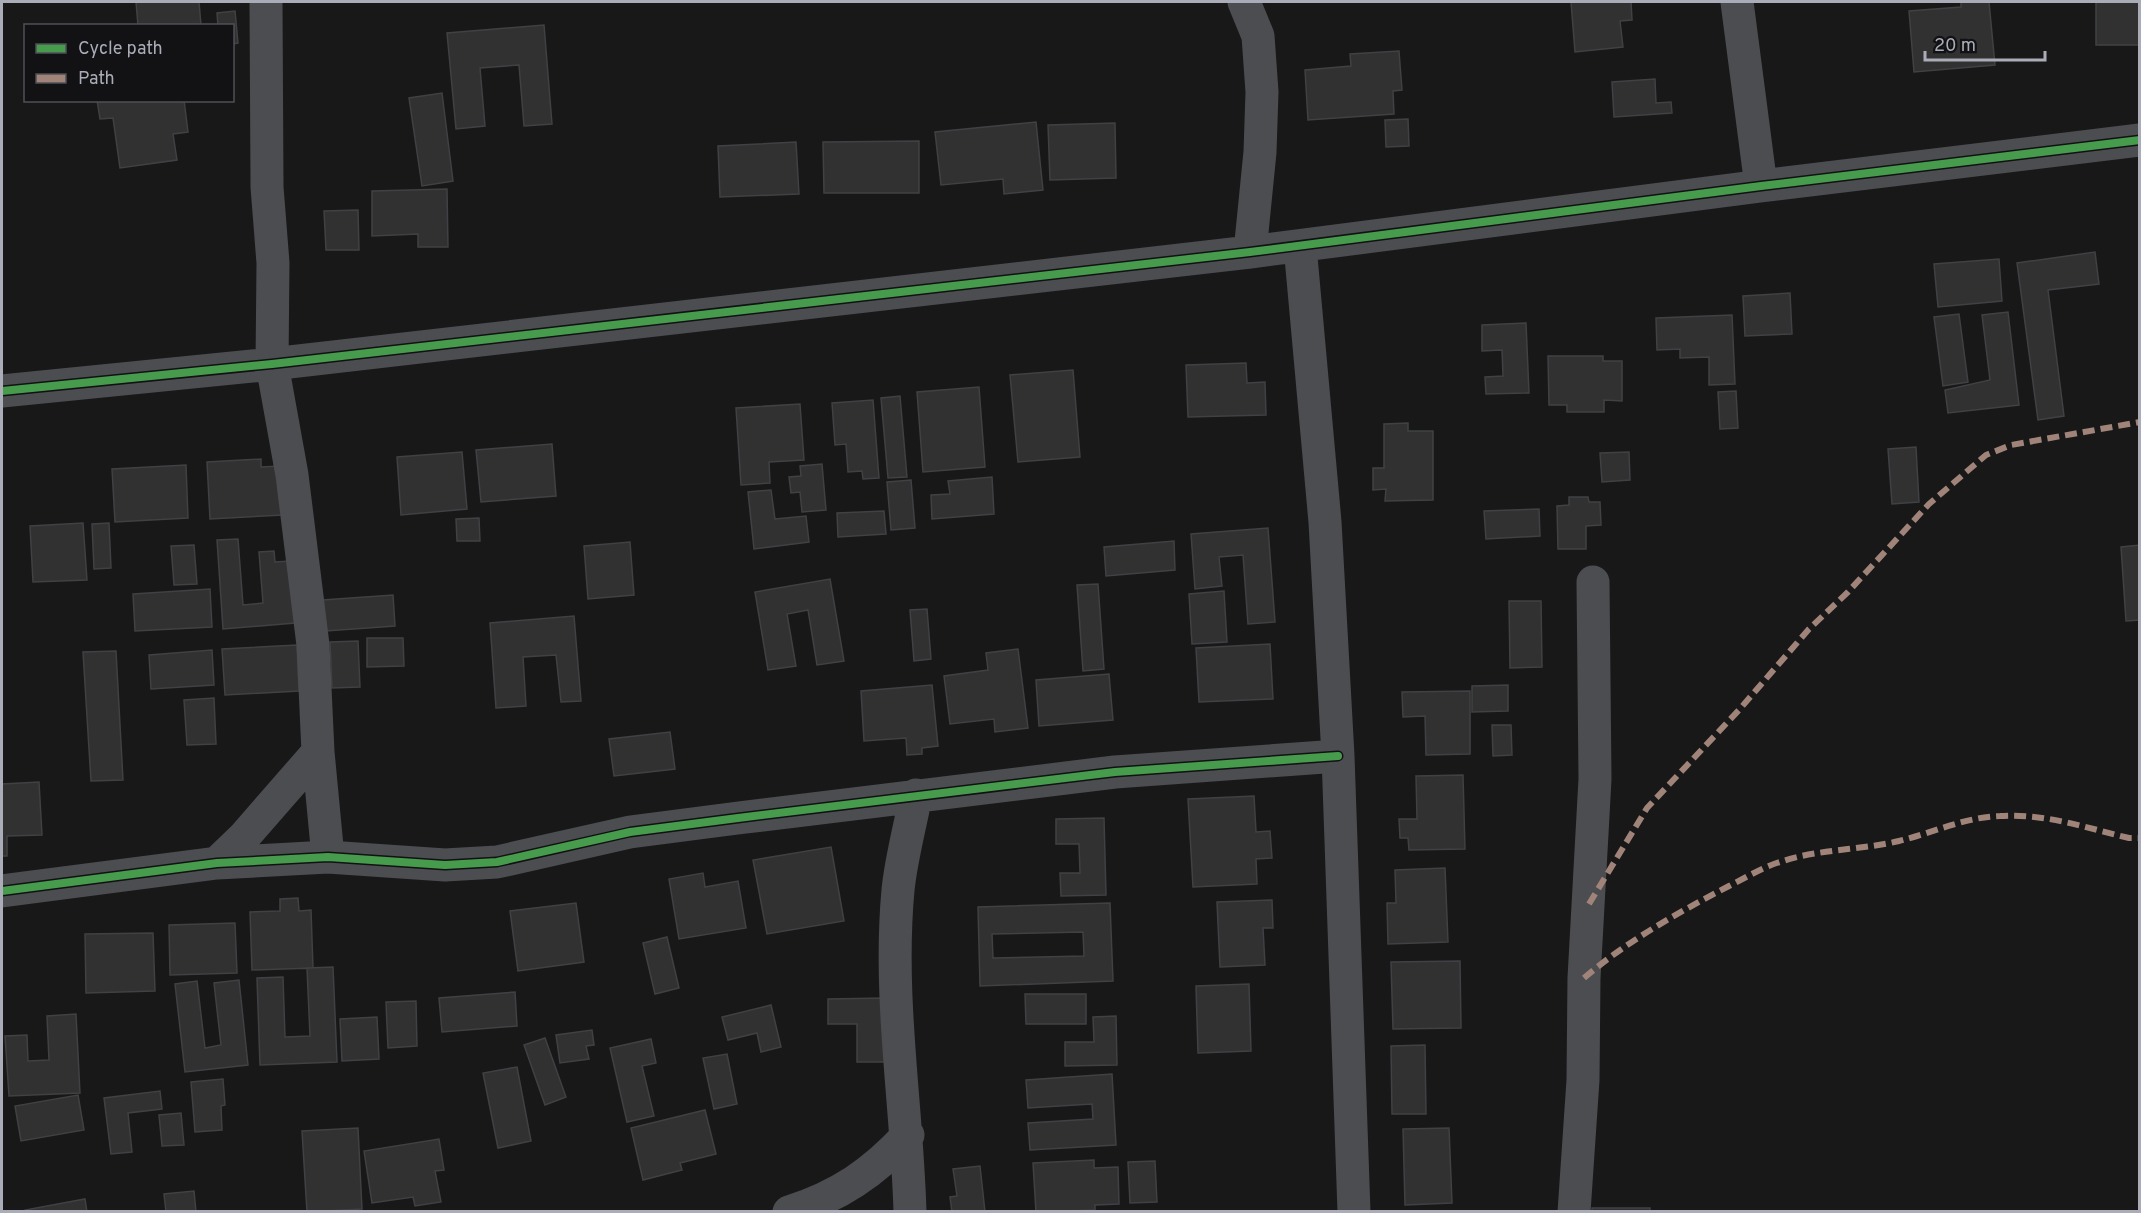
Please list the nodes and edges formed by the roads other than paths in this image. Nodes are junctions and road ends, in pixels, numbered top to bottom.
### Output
1 (266, 2) edge
2 (1244, 2) edge
3 (1737, 2) edge
4 (2139, 140) edge
5 (1761, 186) junction
6 (1300, 246) junction
7 (1250, 252) junction
8 (272, 364) junction
9 (2, 391) edge
10 (1593, 582) dead end
11 (318, 752) junction
12 (1338, 756) junction
13 (916, 795) junction
14 (328, 857) junction
15 (217, 863) junction
16 (2, 891) edge
17 (908, 1135) junction
18 (789, 1212) edge
19 (910, 1212) edge
20 (1354, 1212) edge
21 (1574, 1212) edge

1 - 8 street
2 - 7 street
3 - 5 street
4 - 5 street
5 - 6 street
6 - 7 street
6 - 12 street
7 - 8 street
8 - 9 street
8 - 11 street
10 - 21 street
11 - 14 street
11 - 15 street
12 - 13 street
12 - 20 street
13 - 14 street
13 - 17 street
14 - 15 street
15 - 16 street
17 - 18 street
17 - 19 street

